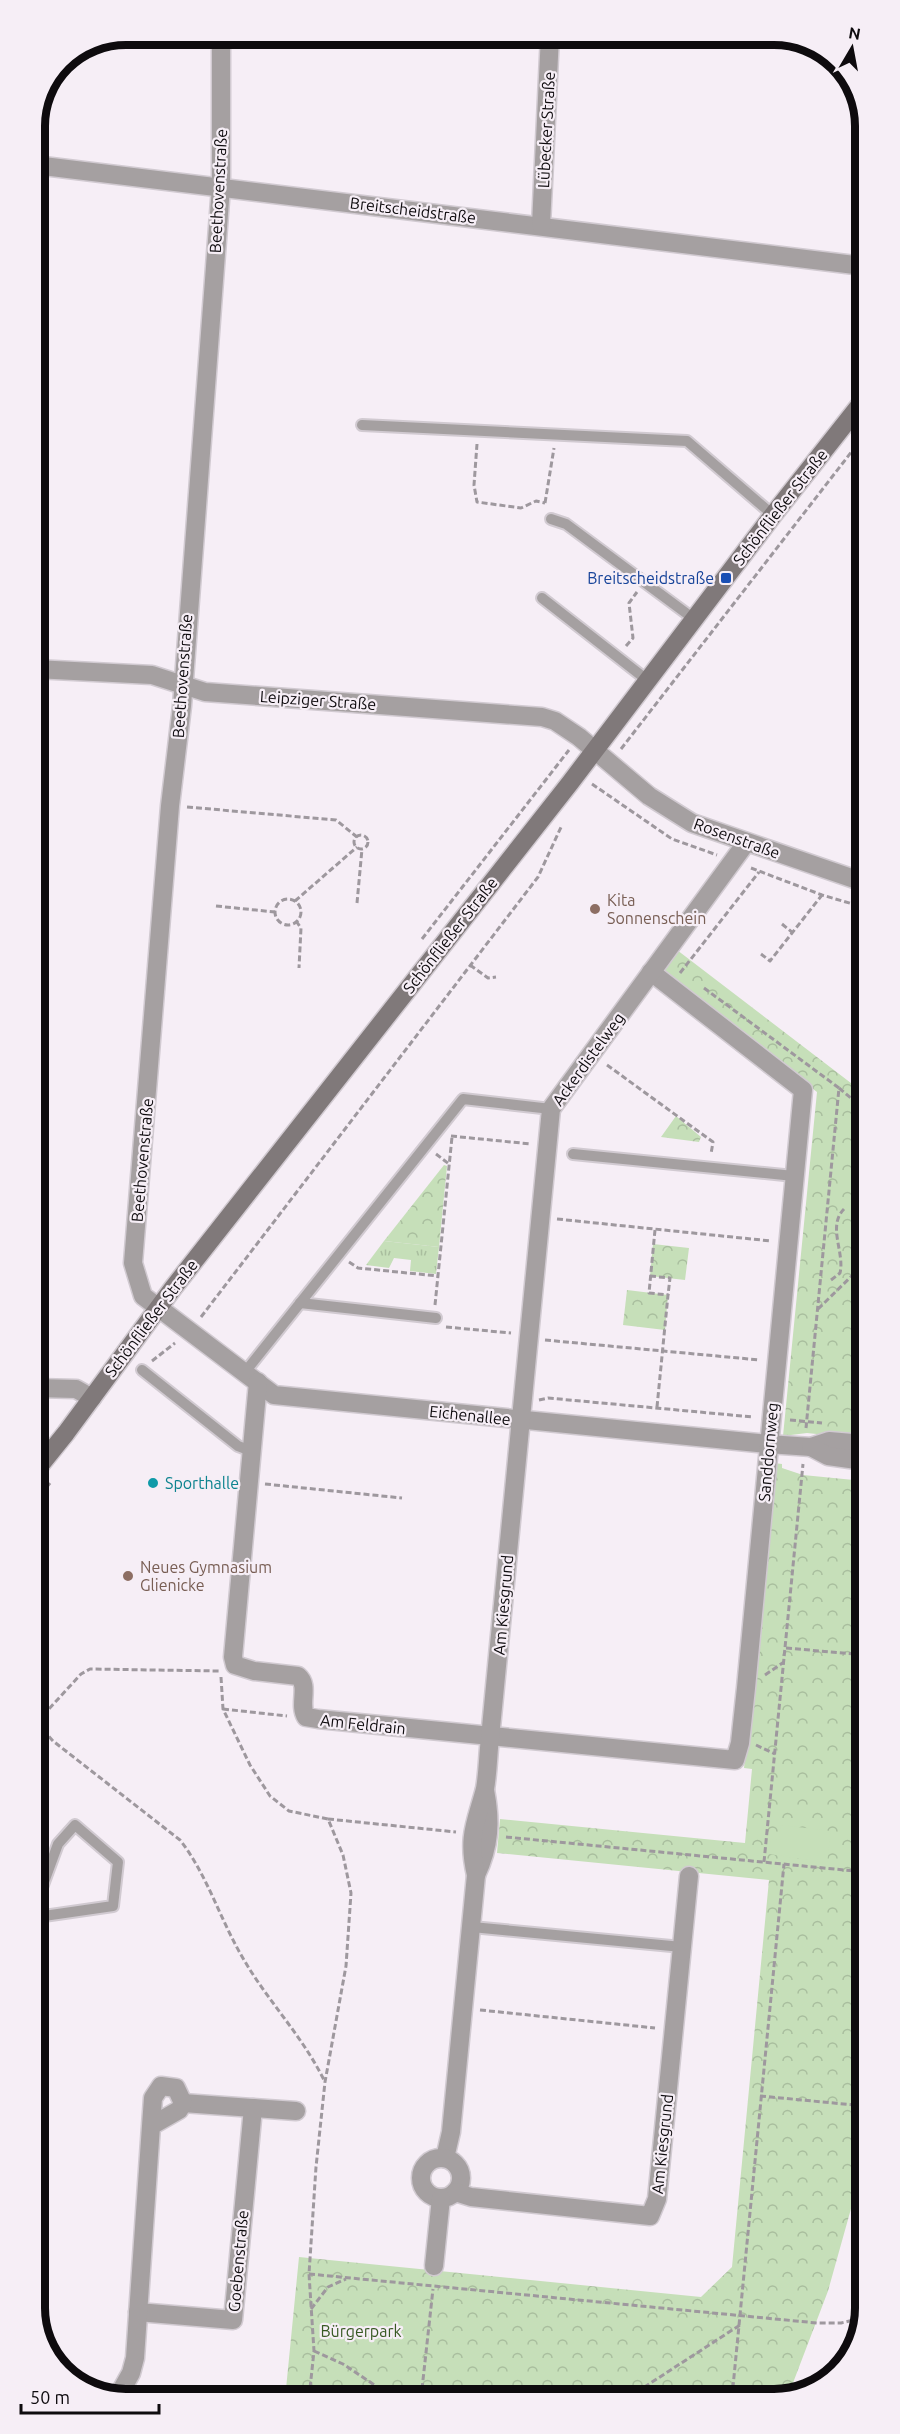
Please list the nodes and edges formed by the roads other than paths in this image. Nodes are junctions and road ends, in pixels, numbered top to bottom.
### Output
1 (221, 45) edge
2 (550, 45) edge
3 (45, 166) edge
4 (221, 187) junction
5 (541, 225) junction
6 (855, 265) edge
7 (855, 411) edge
8 (362, 425) dead end
9 (773, 515) junction
10 (551, 519) road end
11 (542, 598) dead end
12 (694, 619) junction
13 (45, 670) edge
14 (647, 680) junction
15 (182, 684) junction
16 (595, 749) junction
17 (746, 843) junction
18 (855, 879) edge
19 (651, 972) junction
20 (551, 1108) junction
21 (573, 1154) dead end
22 (794, 1176) junction
23 (300, 1303) junction
24 (159, 1307) junction
25 (435, 1318) road end
26 (142, 1370) road end
27 (252, 1377) junction
28 (45, 1388) edge
29 (92, 1398) junction
30 (520, 1421) junction
31 (855, 1443) edge
32 (768, 1444) junction
33 (811, 1447) junction
34 (251, 1451) junction
35 (45, 1459) edge
36 (855, 1460) edge
37 (490, 1738) junction
38 (689, 1876) dead end
39 (45, 1879) edge
40 (45, 1916) edge
41 (472, 1927) junction
42 (682, 1947) junction
43 (183, 2103) junction
44 (253, 2108) junction
45 (296, 2111) dead end
46 (151, 2126) junction
47 (445, 2158) junction
48 (448, 2195) junction
49 (434, 2266) road end
50 (138, 2312) junction
51 (122, 2389) edge

1 - 4 street, Beethovenstraße
2 - 5 street, Lübecker Straße
3 - 4 street, Breitscheidstraße
4 - 5 street, Breitscheidstraße
4 - 15 street, Beethovenstraße
5 - 6 street, Breitscheidstraße
7 - 9 main road, Schönfließer Straße
8 - 9 lane
9 - 12 main road, Schönfließer Straße
10 - 12 lane
11 - 14 lane
12 - 14 main road, Schönfließer Straße
13 - 15 street, Leipziger Straße
14 - 16 main road, Schönfließer Straße
15 - 16 street, Leipziger Straße
15 - 24 street, Beethovenstraße
16 - 17 street, Rosenstraße
16 - 24 main road, Schönfließer Straße
17 - 18 street, Rosenstraße
17 - 19 street, Ackerdistelweg
19 - 20 street, Ackerdistelweg
19 - 22 street, Sanddornweg
20 - 23 lane
20 - 30 street, Ackerdistelweg
21 - 22 lane
22 - 32 street, Sanddornweg
23 - 25 lane
23 - 27 lane
24 - 27 street, Eichenallee
24 - 29 main road, Schönfließer Straße
26 - 34 lane
27 - 30 street, Eichenallee
27 - 34 street
28 - 29 street
29 - 35 main road, Schönfließer Straße
30 - 32 street, Eichenallee
30 - 37 street, Am Kiesgrund
31 - 33 street, Eichenallee
32 - 33 street, Eichenallee
32 - 37 street, Sanddornweg
33 - 36 street, Eichenallee
34 - 37 street, Am Feldrain
37 - 41 street, Am Kiesgrund
38 - 42 street, Am Kiesgrund
39 - 40 lane
41 - 42 lane
41 - 47 street, Am Kiesgrund
42 - 48 street, Am Kiesgrund
43 - 44 street
43 - 46 street
43 - 46 street
44 - 45 street
44 - 50 street, Goebenstraße
46 - 50 street
47 - 48 street
47 - 48 street, Am Kiesgrund
48 - 49 street
50 - 51 street

